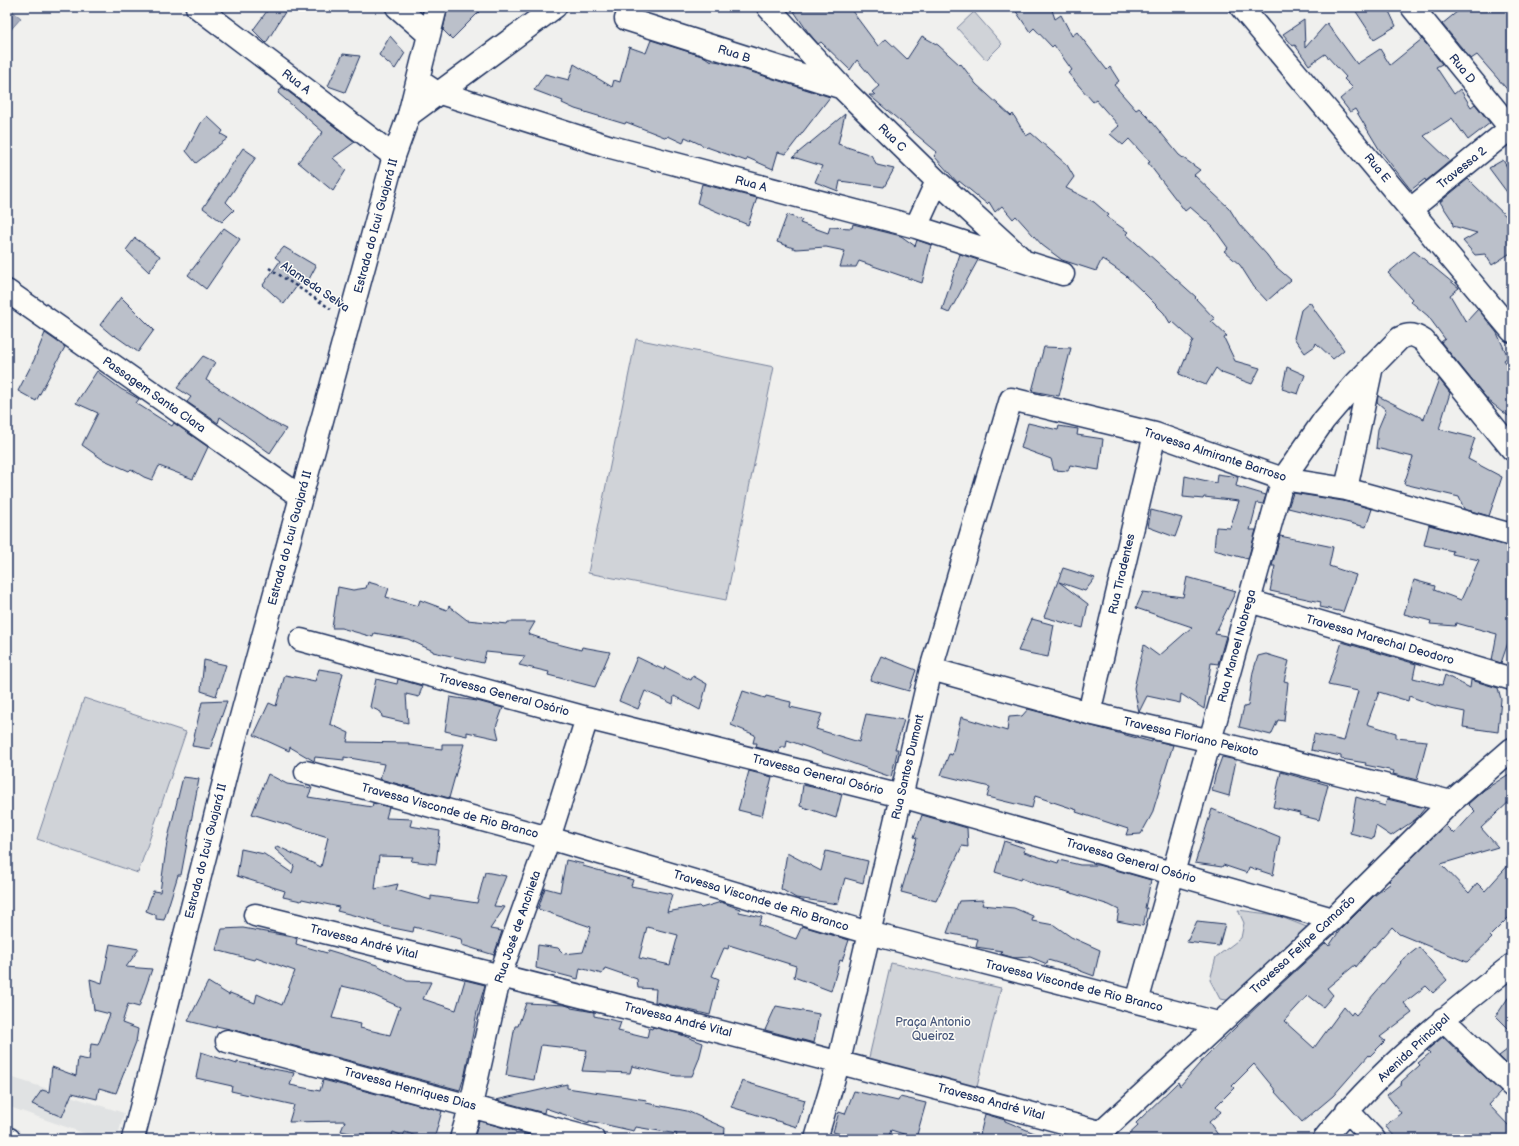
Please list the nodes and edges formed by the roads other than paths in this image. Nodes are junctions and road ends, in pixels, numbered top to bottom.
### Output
1 (197, 7) edge
2 (397, 7) edge
3 (436, 7) edge
4 (555, 7) edge
5 (768, 7) edge
6 (1241, 7) edge
7 (1412, 7) edge
8 (626, 19) dead end
9 (428, 34) junction
10 (419, 76) junction
11 (842, 88) junction
12 (440, 92) junction
13 (409, 115) junction
14 (1511, 128) edge
15 (394, 156) junction
16 (937, 181) junction
17 (1411, 209) junction
18 (916, 227) junction
19 (1024, 261) junction
20 (1063, 274) dead end
21 (9, 300) edge
22 (1512, 331) edge
23 (1372, 366) junction
24 (1011, 399) joint
25 (1155, 434) junction
26 (1512, 449) edge
27 (1283, 479) junction
28 (1346, 489) junction
29 (302, 497) junction
30 (1512, 535) edge
31 (1248, 601) junction
32 (301, 640) dead end
33 (931, 669) junction
34 (1512, 679) edge
35 (1089, 713) junction
36 (587, 718) junction
37 (1211, 741) junction
38 (1512, 750) edge
39 (306, 772) dead end
40 (901, 796) junction
41 (1451, 802) junction
42 (549, 838) junction
43 (1173, 873) junction
44 (255, 915) dead end
45 (1333, 919) junction
46 (869, 934) junction
47 (1512, 965) edge
48 (500, 975) junction
49 (1137, 1002) junction
50 (1443, 1019) junction
51 (1218, 1023) junction
52 (227, 1041) dead end
53 (839, 1061) junction
54 (1512, 1086) edge
55 (471, 1105) junction
56 (1347, 1110) junction
57 (1097, 1135) edge
58 (133, 1139) edge
59 (461, 1139) edge
60 (593, 1139) edge
61 (816, 1139) edge
62 (1324, 1139) edge
63 (1374, 1139) edge

1 - 15 street, Rua A
2 - 9 street
3 - 9 street, Estrada do Icui Guajará II
4 - 12 street
5 - 11 street, Rua C
6 - 17 street, Rua E
7 - 14 street, Rua D
8 - 11 street, Rua B
9 - 10 street, Estrada do Icui Guajará II
10 - 12 street, Rua A
10 - 13 street, Estrada do Icui Guajará II
11 - 16 street, Rua C
12 - 13 street
12 - 18 street, Rua A
13 - 15 street, Estrada do Icui Guajará II
14 - 17 street, Travessa 2
15 - 29 street, Estrada do Icui Guajará II
16 - 18 street
16 - 19 street, Rua C
17 - 22 street, Rua E
18 - 19 street, Rua A
19 - 20 street, Rua A
21 - 29 street, Passagem Santa Clara
23 - 26 street, Rua Manoel Nobrega
23 - 27 street, Rua Manoel Nobrega
23 - 28 street
24 - 25 street, Travessa Almirante Barroso
24 - 33 street, Rua Santos Dumont
25 - 27 street, Travessa Almirante Barroso
25 - 35 street, Rua Tiradentes
27 - 28 street, Travessa Almirante Barroso
27 - 31 street, Rua Manoel Nobrega
28 - 30 street, Travessa Almirante Barroso
29 - 58 street, Estrada do Icui Guajará II
31 - 34 street, Travessa Marechal Deodoro
31 - 37 street, Rua Manoel Nobrega
32 - 36 street, Travessa General Osório
33 - 35 street, Travessa Floriano Peixoto
33 - 40 street, Rua Santos Dumont
35 - 37 street, Travessa Floriano Peixoto
36 - 40 street, Travessa General Osório
36 - 42 street, Rua José de Anchieta
37 - 41 street, Travessa Floriano Peixoto
37 - 43 street, Rua Manoel Nobrega
38 - 41 street, Travessa Felipe Camarão
39 - 42 street, Travessa Visconde de Rio Branco
40 - 43 street, Travessa General Osório
40 - 46 street, Rua Santos Dumont
41 - 45 street, Travessa Felipe Camarão
42 - 46 street, Travessa Visconde de Rio Branco
42 - 48 street, Rua José de Anchieta
43 - 45 street, Travessa General Osório
43 - 49 street, Rua Manoel Nobrega
44 - 48 street, Travessa André Vital
45 - 51 street, Travessa Felipe Camarão
46 - 49 street, Travessa Visconde de Rio Branco
46 - 53 street, Rua Santos Dumont
47 - 50 street, Avenida Principal
48 - 53 street, Travessa André Vital
48 - 55 street, Rua José de Anchieta
49 - 51 street, Travessa Visconde de Rio Branco
50 - 54 street
50 - 56 street, Avenida Principal
51 - 57 street, Travessa Felipe Camarão
52 - 55 street, Travessa Henriques Dias
53 - 57 street, Travessa André Vital
53 - 61 street, Rua Santos Dumont
55 - 59 street, Rua José de Anchieta
55 - 60 street, Travessa Henriques Dias
56 - 62 street, Avenida Principal
56 - 63 street

